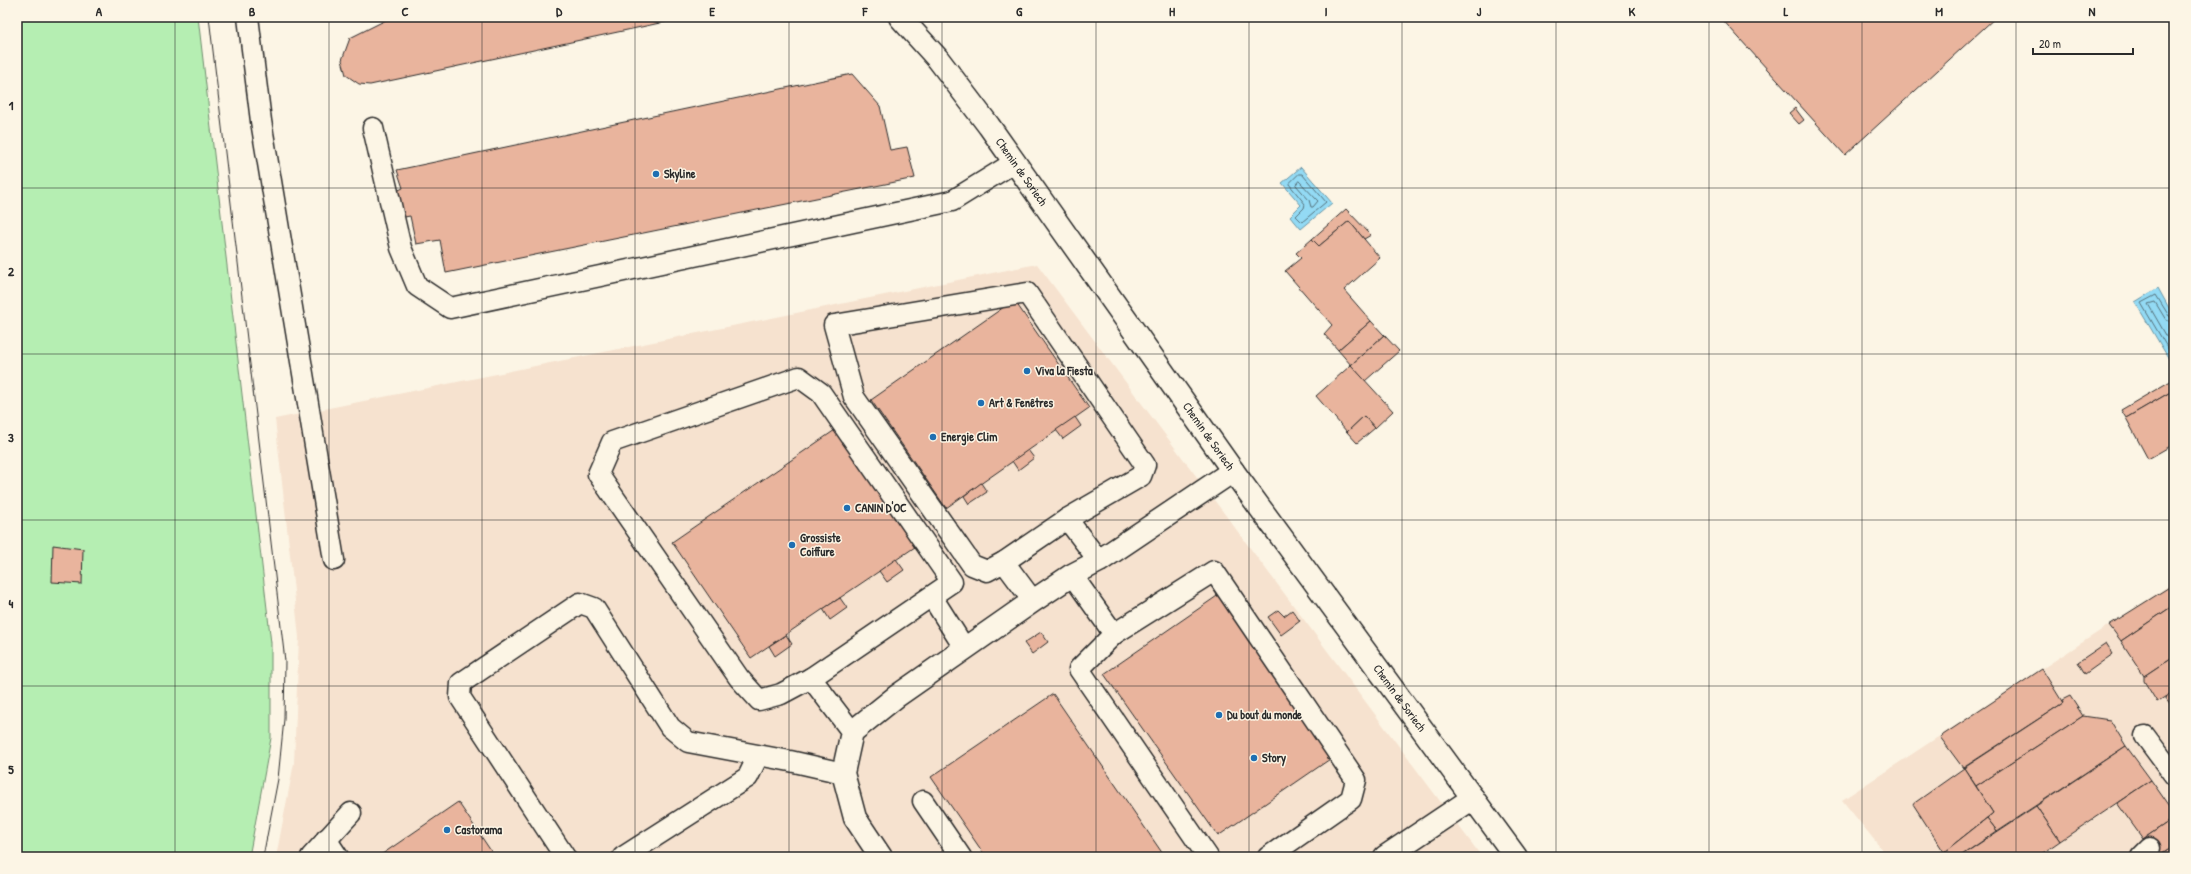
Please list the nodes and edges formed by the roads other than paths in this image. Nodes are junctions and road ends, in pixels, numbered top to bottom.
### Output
1 (248, 17) edge
2 (900, 17) edge
3 (373, 128) dead end
4 (1015, 162) junction
5 (1233, 471) junction
6 (1068, 519) junction
7 (334, 560) dead end
8 (1099, 561) junction
9 (1004, 562) junction
10 (1072, 575) junction
11 (932, 597) junction
12 (1033, 601) junction
13 (1114, 634) junction
14 (965, 649) junction
15 (811, 678) junction
16 (852, 732) junction
17 (2145, 736) dead end
18 (758, 756) junction
19 (843, 774) junction
20 (2174, 775) edge
21 (1473, 798) junction
22 (923, 801) dead end
23 (351, 812) dead end
24 (326, 840) junction
25 (311, 857) edge
26 (338, 857) edge
27 (565, 857) edge
28 (623, 857) edge
29 (881, 857) edge
30 (961, 857) edge
31 (1208, 857) edge
32 (1268, 857) edge
33 (1385, 857) edge
34 (1516, 857) edge

1 - 7 lane
2 - 4 street, Chemin de Soriech
3 - 4 lane
4 - 5 street, Chemin de Soriech
5 - 8 street
5 - 21 street, Chemin de Soriech
6 - 8 lane
6 - 9 lane
6 - 9 lane
8 - 10 street
9 - 12 lane
10 - 12 street
10 - 13 lane
11 - 14 lane
11 - 15 lane
11 - 15 lane
12 - 14 street
13 - 31 lane
13 - 32 lane
14 - 16 street
15 - 16 lane
16 - 19 street
17 - 20 lane
18 - 19 lane
18 - 27 lane
18 - 28 lane
19 - 29 street
21 - 33 street
21 - 34 street, Chemin de Soriech
22 - 30 lane
23 - 24 lane
24 - 25 lane
24 - 26 lane

